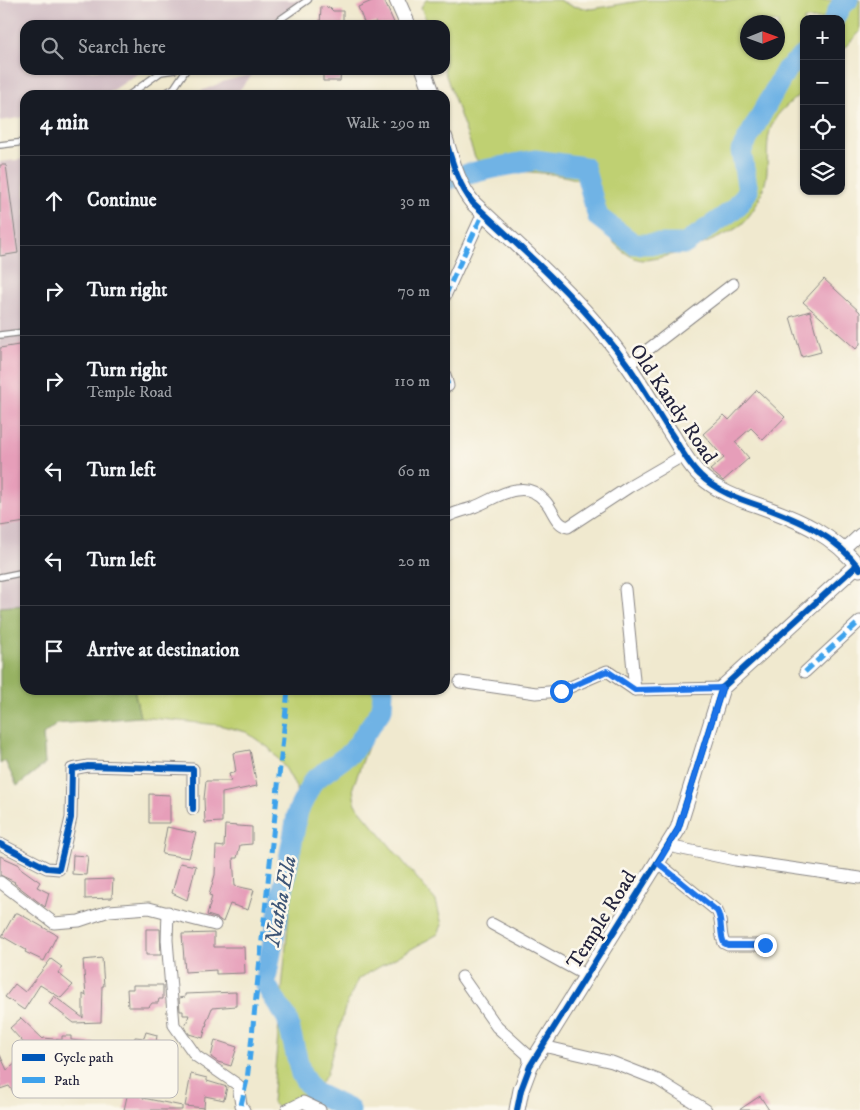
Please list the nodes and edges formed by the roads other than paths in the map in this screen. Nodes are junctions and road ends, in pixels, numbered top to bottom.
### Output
1 (308, 0) edge
2 (397, 0) edge
3 (279, 20) edge
4 (406, 20) edge
5 (157, 75) edge
6 (183, 75) edge
7 (426, 75) edge
8 (136, 90) edge
9 (171, 90) edge
10 (430, 90) edge
11 (20, 142) edge
12 (0, 144) edge
13 (450, 156) edge
14 (483, 213) junction
15 (734, 284) dead end
16 (450, 285) edge
17 (20, 333) edge
18 (0, 335) edge
19 (628, 365) junction
20 (684, 455) junction
21 (450, 515) edge
22 (860, 534) edge
23 (844, 549) junction
24 (858, 567) edge
25 (20, 573) edge
26 (0, 577) edge
27 (625, 589) dead end
28 (860, 622) edge
29 (805, 672) dead end
30 (460, 682) dead end
31 (722, 688) junction
32 (635, 690) junction
33 (193, 809) dead end
34 (0, 844) edge
35 (668, 846) junction
36 (658, 863) junction
37 (860, 878) edge
38 (0, 882) edge
39 (168, 912) junction
40 (492, 924) dead end
41 (215, 925) dead end
42 (765, 945) dead end
43 (586, 976) junction
44 (462, 977) dead end
45 (543, 1046) junction
46 (530, 1066) junction
47 (244, 1110) edge
48 (287, 1110) edge
49 (320, 1110) edge
50 (517, 1110) edge
51 (706, 1110) edge

1 - 3 lane
2 - 4 street
5 - 8 lane
6 - 9 lane
7 - 10 street
11 - 12 lane
13 - 14 street, Old Kandy Road
14 - 16 street
14 - 19 street, Old Kandy Road
15 - 19 street
17 - 18 lane
19 - 20 street, Old Kandy Road
20 - 21 street
20 - 23 street, Old Kandy Road
22 - 23 street
23 - 24 street, Old Kandy Road
24 - 31 street
25 - 26 lane
27 - 32 street
28 - 29 street
30 - 32 street
31 - 32 street
31 - 35 street, Temple Road
33 - 34 street
35 - 36 street, Temple Road
35 - 37 street
36 - 42 street
36 - 43 street, Temple Road
38 - 39 street
39 - 41 street
39 - 47 street
40 - 43 street
43 - 45 street, Temple Road
44 - 46 street
45 - 46 street, Temple Road
45 - 51 street
46 - 50 street, Temple Road
48 - 49 street

